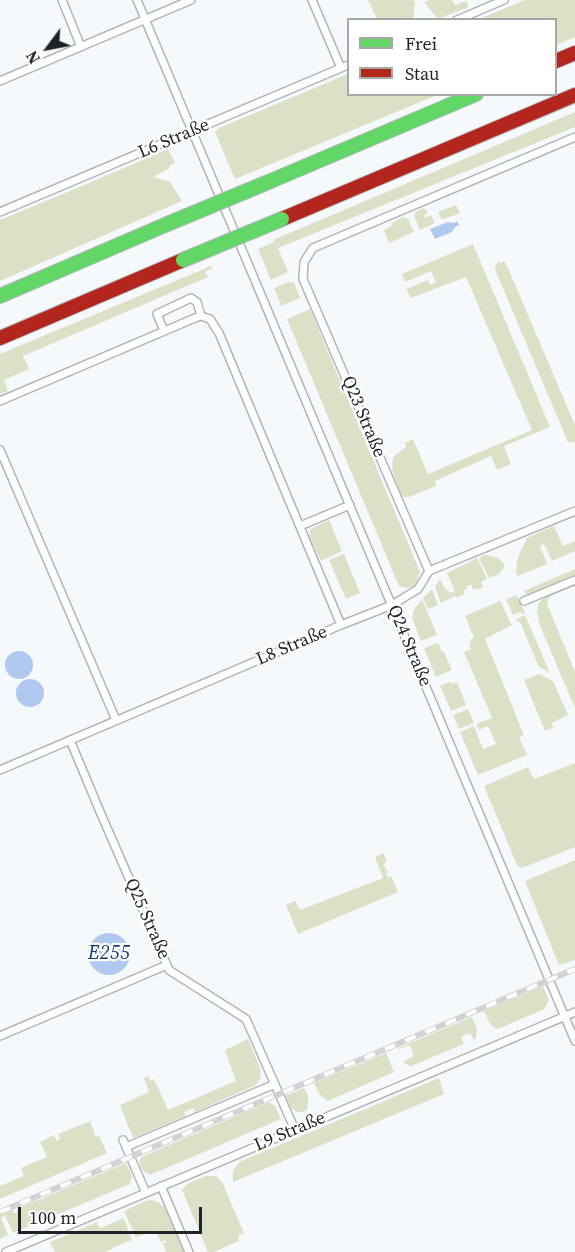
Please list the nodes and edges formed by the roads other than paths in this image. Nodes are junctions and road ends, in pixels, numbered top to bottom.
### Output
1 (62, 0) edge
2 (137, 0) edge
3 (191, 0) edge
4 (312, 0) edge
5 (504, 0) edge
6 (462, 18) edge
7 (146, 19) junction
8 (81, 47) junction
9 (575, 53) edge
10 (557, 60) edge
11 (345, 66) edge
12 (0, 81) edge
13 (575, 95) edge
14 (471, 96) edge
15 (193, 131) junction
16 (575, 137) edge
17 (0, 212) edge
18 (0, 296) edge
19 (201, 316) junction
20 (164, 331) junction
21 (0, 338) edge
22 (0, 400) edge
23 (0, 450) edge
24 (350, 505) junction
25 (575, 511) edge
26 (300, 526) junction
27 (429, 571) junction
28 (575, 580) edge
29 (524, 601) dead end
30 (392, 605) junction
31 (341, 625) junction
32 (116, 720) junction
33 (70, 740) junction
34 (0, 770) edge
35 (166, 965) junction
36 (575, 1012) edge
37 (565, 1016) junction
38 (0, 1036) edge
39 (575, 1041) edge
40 (275, 1084) junction
41 (295, 1130) junction
42 (161, 1186) junction
43 (146, 1193) junction
44 (6, 1252) edge
45 (189, 1252) edge

1 - 8 lane
2 - 7 lane, Q24 Straße
3 - 7 lane
4 - 11 lane
5 - 6 lane
7 - 8 lane
7 - 15 lane, Q24 Straße
8 - 12 lane
9 - 10 highway
11 - 15 lane, L6 Straße
13 - 21 highway, bridge
14 - 18 highway, bridge
15 - 17 lane, L6 Straße
15 - 24 lane, Q24 Straße
16 - 27 lane, Q23 Straße
19 - 20 lane
19 - 20 lane
19 - 26 lane
20 - 22 lane
23 - 32 lane
24 - 26 lane
24 - 30 lane, Q24 Straße
25 - 27 lane, L8 Straße
26 - 31 lane
27 - 30 lane, L8 Straße
28 - 29 lane
30 - 31 lane, L8 Straße
30 - 37 lane, Q24 Straße
31 - 32 lane, L8 Straße
32 - 33 lane, L8 Straße
33 - 34 lane, L8 Straße
33 - 35 lane, Q25 Straße
35 - 38 lane
35 - 40 lane, Q25 Straße
36 - 37 lane, L9 Straße
37 - 39 lane, Q24 Straße
37 - 41 lane, L9 Straße
40 - 41 lane, Q25 Straße
40 - 43 lane
41 - 42 lane, L9 Straße
42 - 43 lane, L9 Straße
42 - 45 lane
43 - 44 lane, L9 Straße

